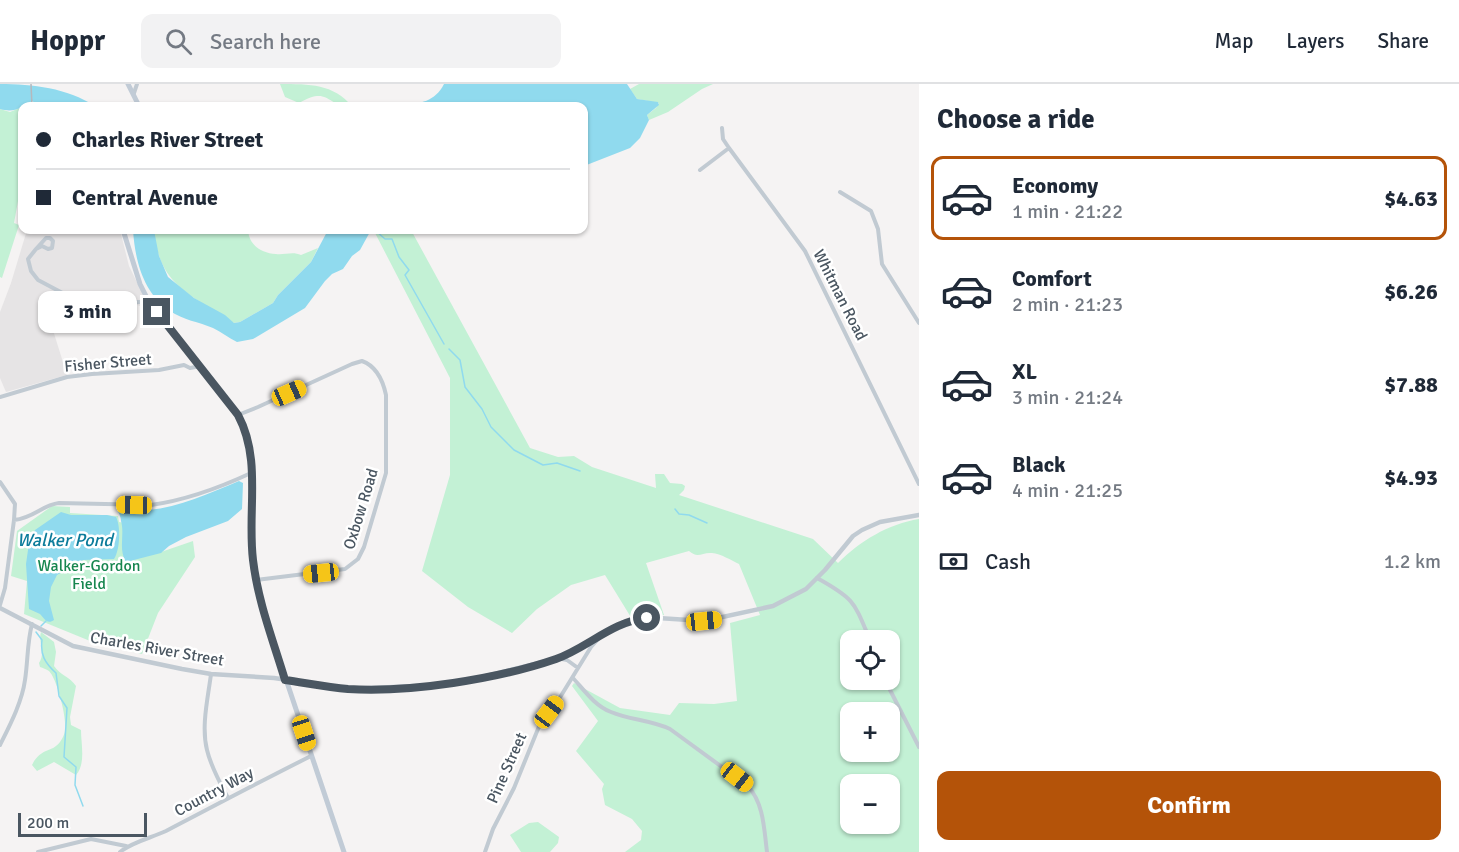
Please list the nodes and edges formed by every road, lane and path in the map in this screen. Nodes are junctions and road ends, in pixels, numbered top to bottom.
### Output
1 (128, 84) edge
2 (137, 84) edge
3 (134, 93) junction
4 (137, 102) edge
5 (722, 128) dead end
6 (729, 148) junction
7 (700, 170) dead end
8 (840, 192) dead end
9 (124, 234) edge
10 (36, 249) junction
11 (149, 302) junction
12 (919, 323) edge
13 (192, 355) junction
14 (184, 365) junction
15 (201, 366) junction
16 (0, 397) edge
17 (238, 415) junction
18 (251, 472) junction
19 (0, 482) edge
20 (919, 484) edge
21 (919, 515) edge
22 (14, 520) junction
23 (817, 578) junction
24 (256, 580) junction
25 (0, 606) edge
26 (32, 624) junction
27 (865, 630) edge
28 (600, 637) junction
29 (557, 658) junction
30 (578, 668) junction
31 (211, 674) junction
32 (573, 678) junction
33 (285, 680) junction
34 (890, 690) edge
35 (0, 745) edge
36 (919, 747) edge
37 (311, 756) junction
38 (228, 798) junction
39 (127, 847) junction
40 (38, 852) edge
41 (120, 852) edge
42 (344, 852) edge
43 (485, 852) edge
44 (767, 852) edge

1 - 3 main road
2 - 3 street
3 - 4 main road
5 - 6 street, Whitman Road
6 - 7 street
6 - 20 street, Whitman Road
8 - 12 street
9 - 11 main road
10 - 10 street
10 - 11 street
11 - 13 main road
13 - 14 street
13 - 15 main road
14 - 15 street, Fisher Street
14 - 16 street, Fisher Street
15 - 17 main road
17 - 18 main road
17 - 24 street, Oxbow Road
18 - 22 street
18 - 24 main road
19 - 22 street
21 - 23 street, Charles River Street
22 - 25 street
23 - 27 street
23 - 28 street, Charles River Street
24 - 33 main road
25 - 26 street, Charles River Street
26 - 31 street, Charles River Street
26 - 35 street
28 - 29 street, Charles River Street
28 - 30 street, Pine Street
29 - 30 street
29 - 33 street, Charles River Street
30 - 32 street, Pine Street
31 - 33 street, Charles River Street
31 - 38 street
32 - 43 street, Pine Street
32 - 44 street
33 - 37 main road
34 - 36 street
37 - 38 street, Country Way
37 - 42 main road
38 - 39 street, Country Way
39 - 40 street
39 - 41 street, Country Way

